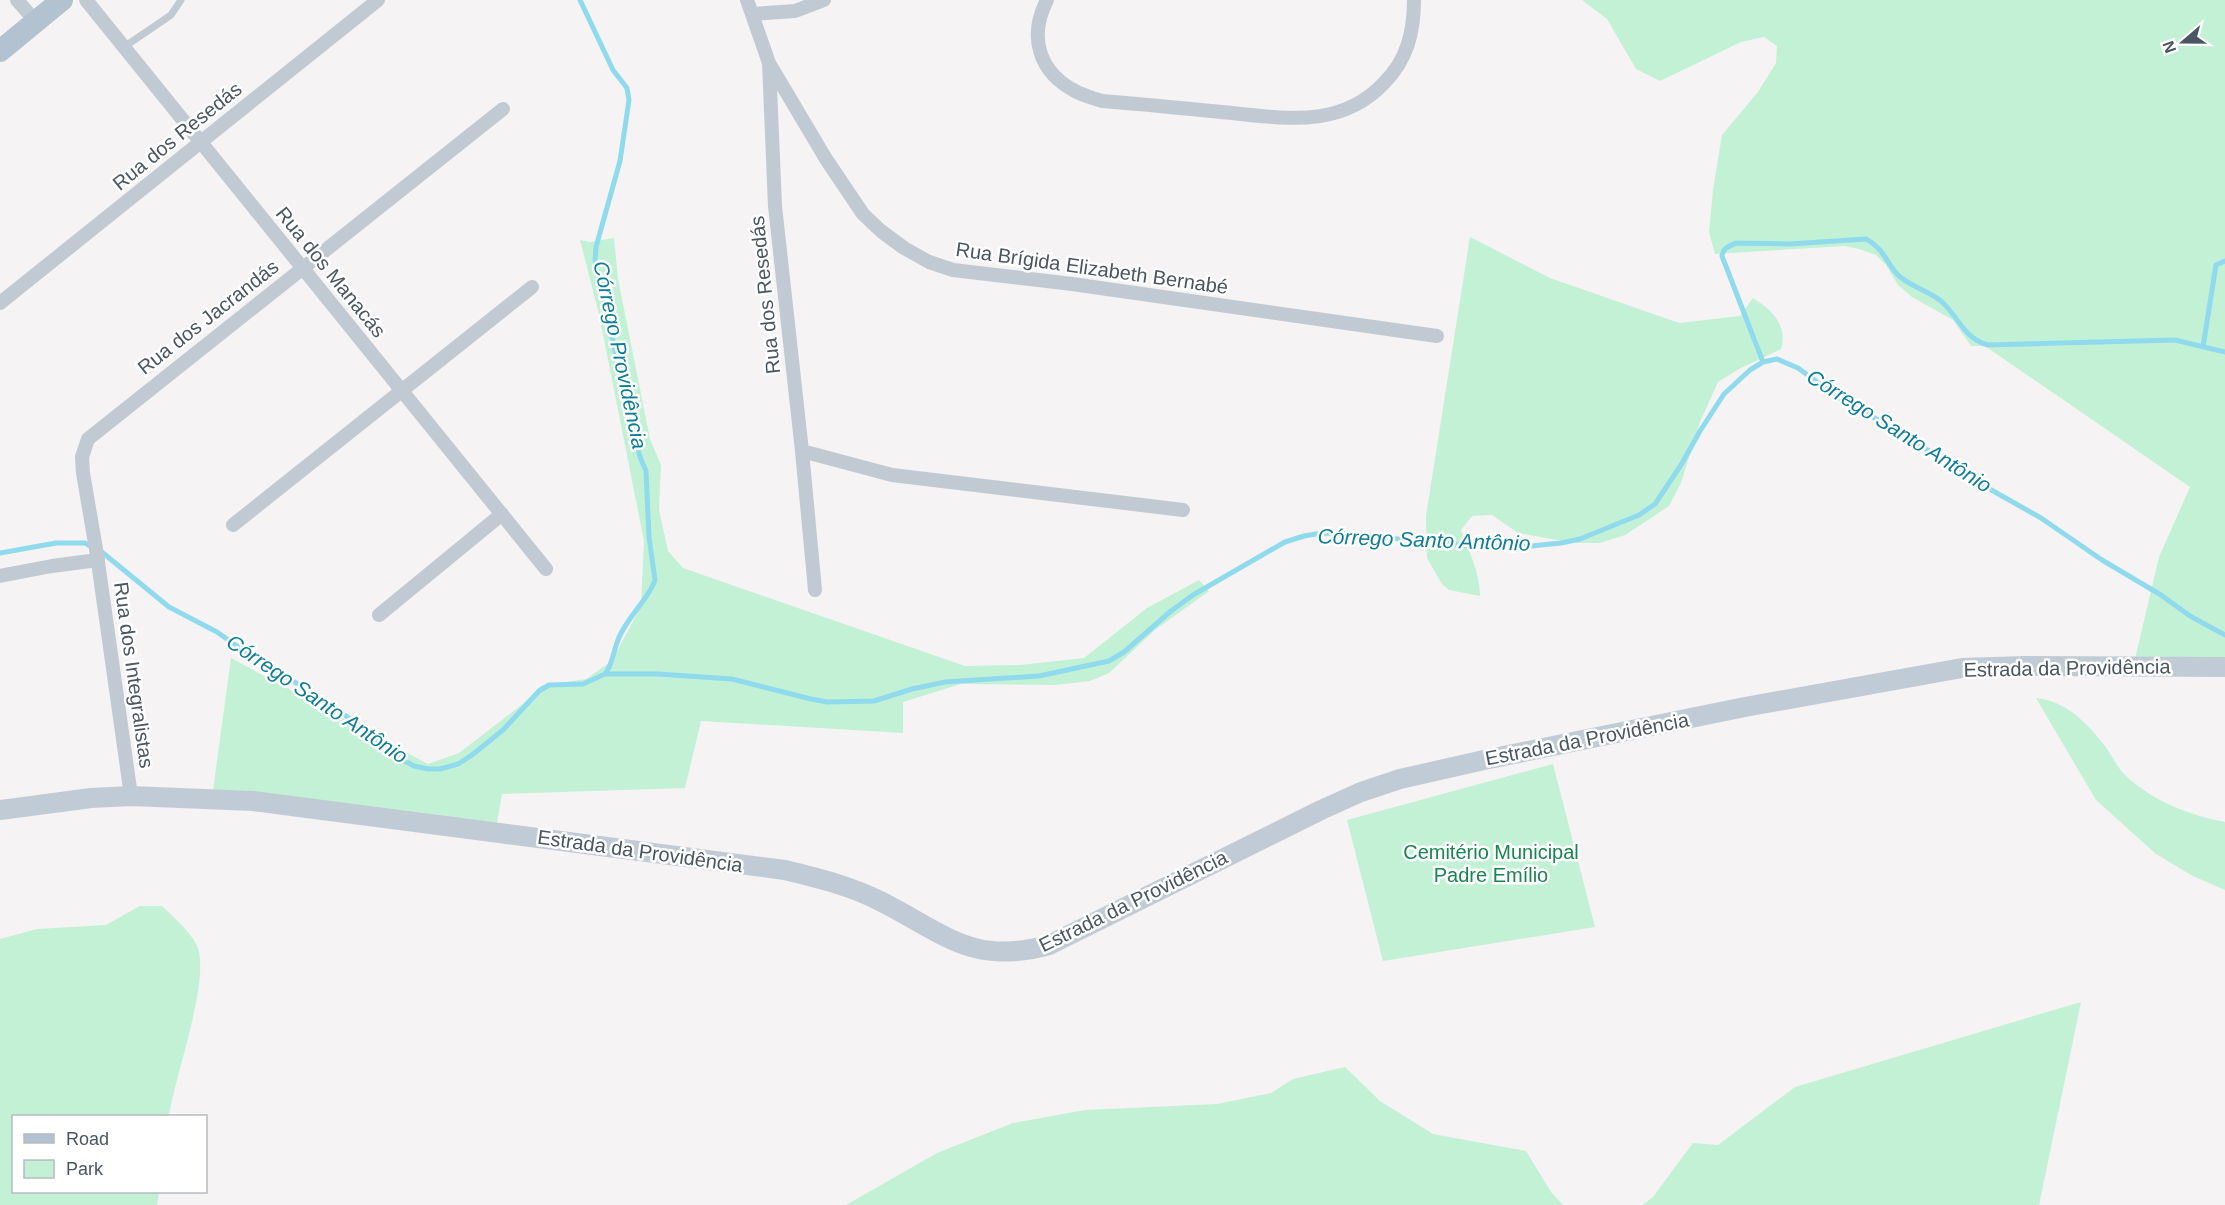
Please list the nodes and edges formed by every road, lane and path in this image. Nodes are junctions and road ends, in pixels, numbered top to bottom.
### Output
1 (17, 0) edge
2 (62, 0) edge
3 (86, 0) edge
4 (181, 0) edge
5 (378, 0) edge
6 (747, 0) edge
7 (824, 0) edge
8 (1047, 0) edge
9 (1414, 0) edge
10 (753, 14) junction
11 (36, 22) junction
12 (124, 47) junction
13 (0, 51) edge
14 (770, 63) junction
15 (503, 109) dead end
16 (201, 142) junction
17 (302, 267) junction
18 (532, 287) dead end
19 (0, 303) edge
20 (1437, 336) dead end
21 (402, 390) junction
22 (802, 451) junction
23 (1183, 510) dead end
24 (502, 514) junction
25 (233, 525) dead end
26 (98, 557) junction
27 (546, 568) dead end
28 (0, 576) edge
29 (815, 590) dead end
30 (379, 615) dead end
31 (2225, 667) edge
32 (131, 796) junction
33 (0, 810) edge

1 - 11 street
2 - 11 main road
3 - 12 street, Rua dos Manacás
4 - 12 lane
5 - 16 street, Rua dos Resedás
6 - 10 street, Rua dos Resedás
7 - 10 street
8 - 9 street
10 - 14 street, Rua dos Resedás
11 - 13 main road
12 - 16 street, Rua dos Manacás
14 - 20 street, Rua Brígida Elizabeth Bernabé
14 - 22 street, Rua dos Resedás
15 - 17 street, Rua dos Jacrandás
16 - 17 street, Rua dos Manacás
16 - 19 street, Rua dos Resedás
17 - 21 street, Rua dos Manacás
17 - 26 street, Rua dos Jacrandás
18 - 21 street
21 - 24 street, Rua dos Manacás
21 - 25 street
22 - 23 street
22 - 29 street, Rua dos Resedás
24 - 27 street, Rua dos Manacás
24 - 30 street
26 - 28 street
26 - 32 street, Rua dos Integralistas
31 - 32 street, Estrada da Providência
32 - 33 street, Estrada da Providência

